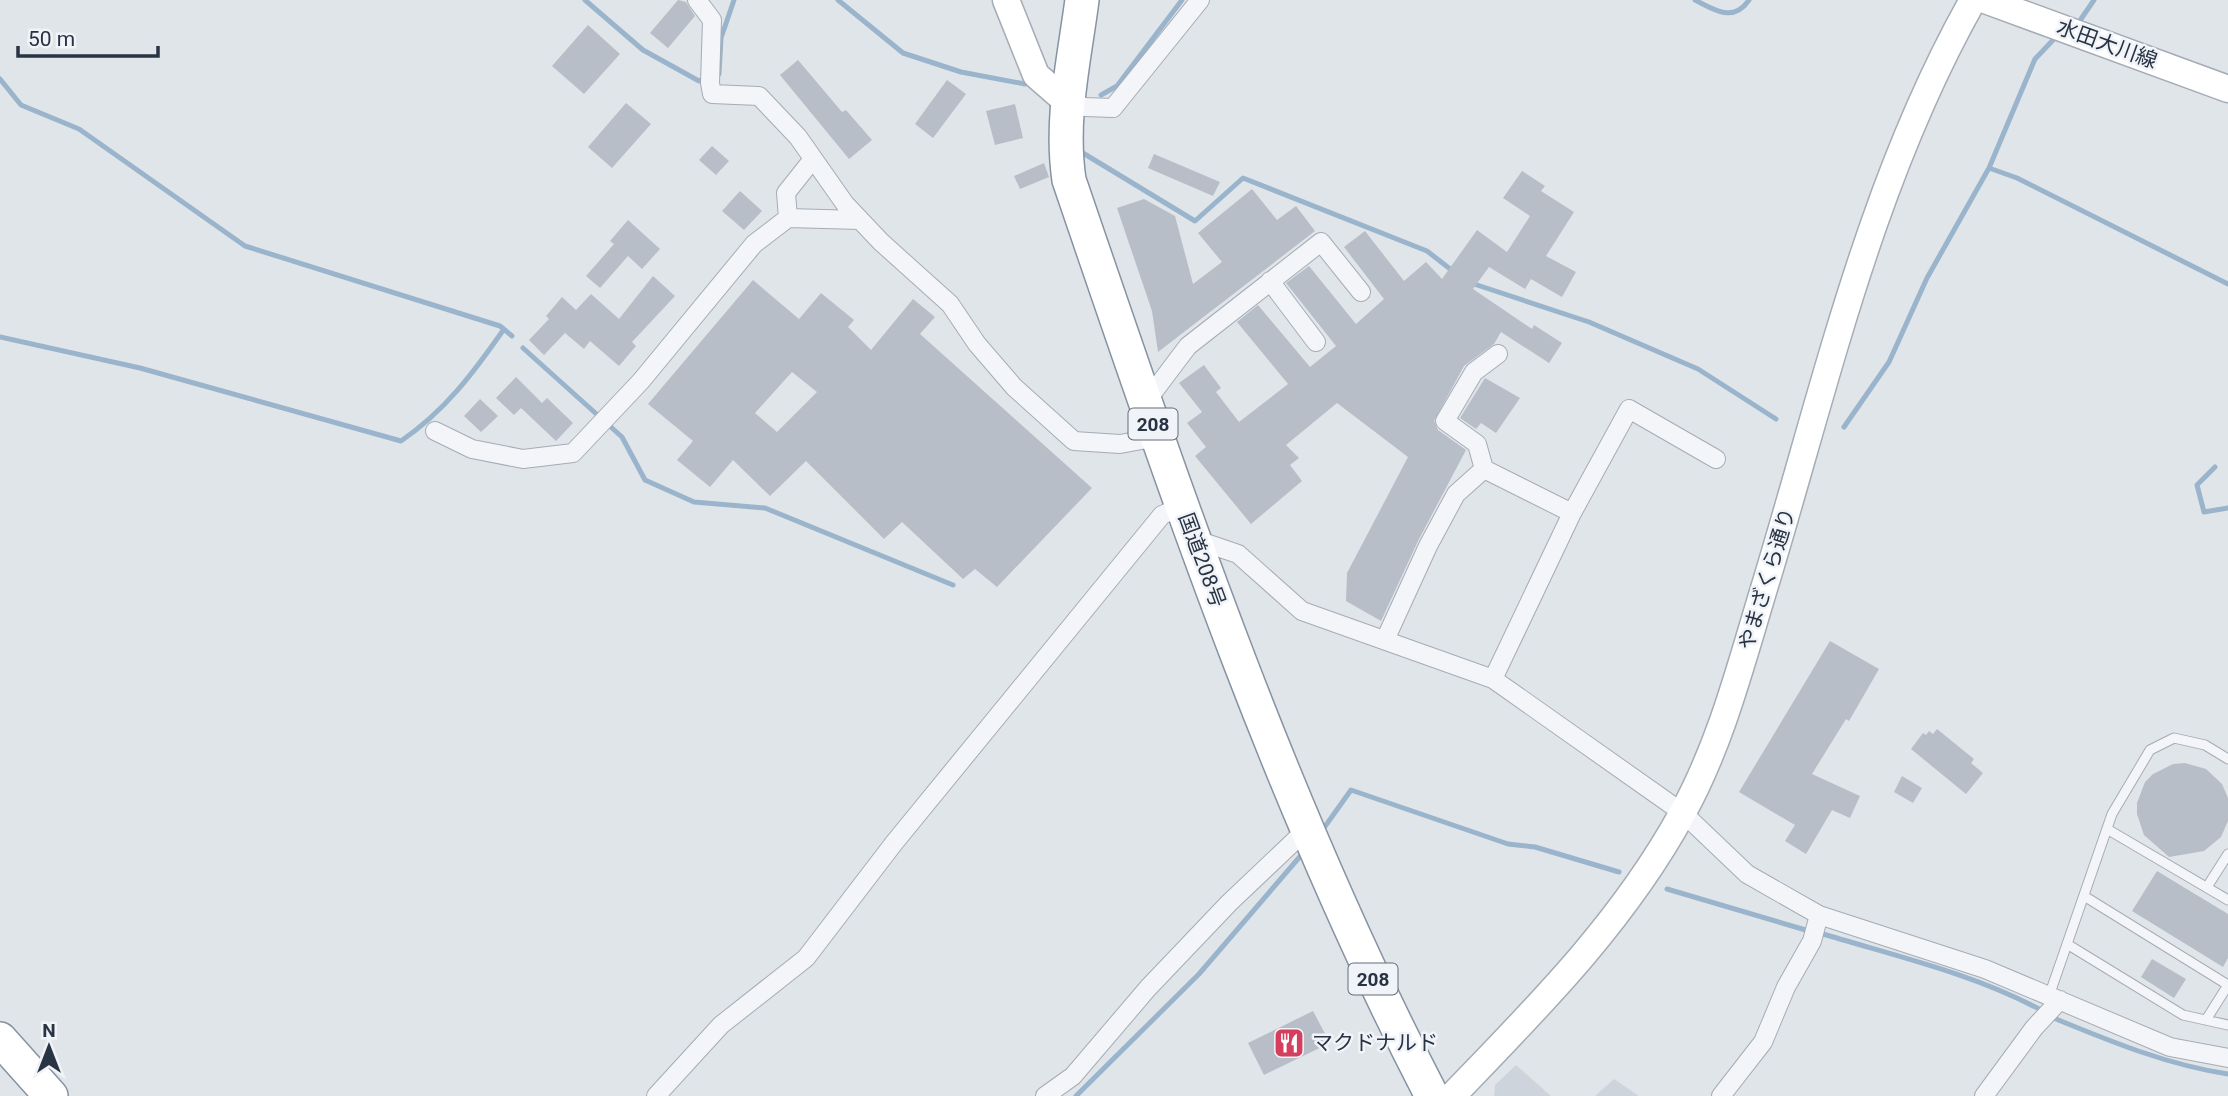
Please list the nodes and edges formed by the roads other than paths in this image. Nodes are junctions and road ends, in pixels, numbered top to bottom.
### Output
1 (697, 0) edge
2 (1006, 0) edge
3 (1082, 0) edge
4 (1200, 0) edge
5 (1973, 0) edge
6 (1985, 0) edge
7 (2228, 89) edge
8 (1067, 103) junction
9 (813, 159) junction
10 (789, 218) junction
11 (860, 220) junction
12 (1270, 281) junction
13 (1361, 292) dead end
14 (1316, 342) dead end
15 (1498, 354) dead end
16 (1145, 402) junction
17 (435, 431) dead end
18 (1158, 438) junction
19 (1716, 459) dead end
20 (1484, 469) junction
21 (1182, 506) junction
22 (1572, 513) junction
23 (1194, 539) junction
24 (1385, 639) junction
25 (1493, 679) junction
26 (2228, 759) edge
27 (1683, 813) junction
28 (2107, 829) junction
29 (1313, 841) junction
30 (2228, 853) edge
31 (2207, 887) junction
32 (2084, 896) junction
33 (2228, 900) edge
34 (1819, 915) junction
35 (2067, 944) junction
36 (2228, 985) edge
37 (2055, 998) junction
38 (2206, 1020) junction
39 (0, 1025) edge
40 (2228, 1025) edge
41 (0, 1040) edge
42 (0, 1056) edge
43 (2228, 1058) edge
44 (37, 1096) edge
45 (51, 1096) edge
46 (65, 1096) edge
47 (656, 1096) edge
48 (1045, 1096) edge
49 (1432, 1096) edge
50 (1452, 1096) edge
51 (1721, 1096) edge
52 (1984, 1096) edge

1 - 9 street
2 - 8 street
3 - 8 highway, 国道208号 / 208
4 - 8 street
5 - 27 street, やまざくら通り
6 - 7 street, 水田大川線
8 - 16 highway, 国道208号 / 208
9 - 10 street
9 - 11 street
10 - 11 street
10 - 17 street
11 - 18 street
12 - 13 street
12 - 14 street
12 - 16 street
15 - 20 street
16 - 18 highway, 国道208号 / 208
18 - 21 highway, 国道208号 / 208
19 - 22 street
20 - 22 street
20 - 24 street
21 - 23 highway, 国道208号 / 208
21 - 47 street
22 - 25 street
23 - 24 street
23 - 29 highway, 国道208号 / 208
24 - 25 street
25 - 27 street
26 - 28 lane
27 - 34 street
27 - 50 street, やまざくら通り
28 - 31 lane
28 - 32 lane
29 - 48 street
29 - 49 highway, 国道208号 / 208
30 - 31 lane
31 - 33 lane
32 - 35 lane
32 - 36 lane
34 - 37 street
34 - 51 street
35 - 37 lane
35 - 38 lane
36 - 38 lane
37 - 43 street
37 - 52 street
38 - 40 lane
39 - 46 street
41 - 45 highway
42 - 44 highway

